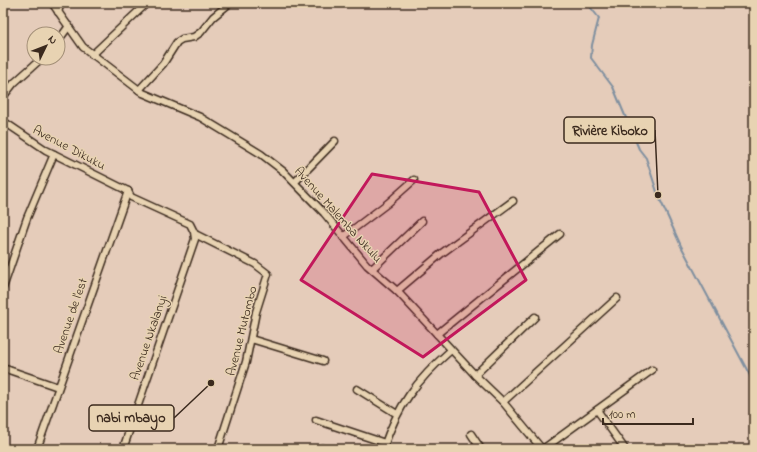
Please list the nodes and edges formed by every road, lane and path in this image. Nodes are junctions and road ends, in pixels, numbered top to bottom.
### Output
1 (52, 3) edge
2 (61, 3) edge
3 (147, 3) edge
4 (230, 3) edge
5 (58, 12) junction
6 (69, 26) junction
7 (66, 30) edge
8 (92, 55) junction
9 (33, 66) edge
10 (139, 90) junction
11 (3, 98) edge
12 (3, 121) edge
13 (335, 141) dead end
14 (54, 154) junction
15 (414, 180) dead end
16 (294, 182) junction
17 (128, 191) junction
18 (513, 200) dead end
19 (422, 221) dead end
20 (195, 234) junction
21 (560, 234) dead end
22 (343, 237) junction
23 (372, 269) junction
24 (3, 288) edge
25 (397, 291) junction
26 (617, 298) dead end
27 (534, 317) dead end
28 (437, 334) junction
29 (251, 339) junction
30 (451, 350) junction
31 (323, 361) dead end
32 (3, 368) edge
33 (652, 370) dead end
34 (475, 376) junction
35 (58, 387) junction
36 (357, 389) dead end
37 (503, 402) junction
38 (597, 410) junction
39 (397, 414) junction
40 (316, 420) dead end
41 (471, 434) dead end
42 (384, 446) edge
43 (37, 449) edge
44 (123, 449) edge
45 (218, 449) edge
46 (481, 449) edge
47 (543, 449) edge
48 (625, 449) edge

1 - 5 street, Avenue Malemba Nkulu
2 - 5 street
3 - 8 street
4 - 10 street
5 - 6 street, Avenue Malemba Nkulu
6 - 7 street
6 - 8 street, Avenue Malemba Nkulu
8 - 10 street, Avenue Malemba Nkulu
9 - 11 street
10 - 16 street, Avenue Malemba Nkulu
12 - 14 street, Avenue Dikuku
13 - 16 street
14 - 17 street, Avenue Dikuku
14 - 24 street
15 - 22 street
16 - 22 street, Avenue Malemba Nkulu
17 - 20 street, Avenue Dikuku
17 - 35 street, Avenue de l'est
18 - 25 street
19 - 23 street
20 - 29 street, Avenue Mutombo
20 - 44 street, Avenue Nkalanyi
21 - 28 street
22 - 23 street, Avenue Malemba Nkulu
23 - 25 street, Avenue Malemba Nkulu
25 - 28 street, Avenue Malemba Nkulu
26 - 37 street
27 - 34 street
28 - 30 street, Avenue Malemba Nkulu
29 - 31 street
29 - 45 street, Avenue Mutombo
30 - 34 street, Avenue Malemba Nkulu
30 - 39 street
32 - 35 street
33 - 38 street
34 - 37 street, Avenue Malemba Nkulu
35 - 43 street, Avenue de l'est
36 - 39 street
37 - 47 street, Avenue Malemba Nkulu
38 - 47 street
38 - 48 street
39 - 42 street
40 - 42 street
41 - 46 street

